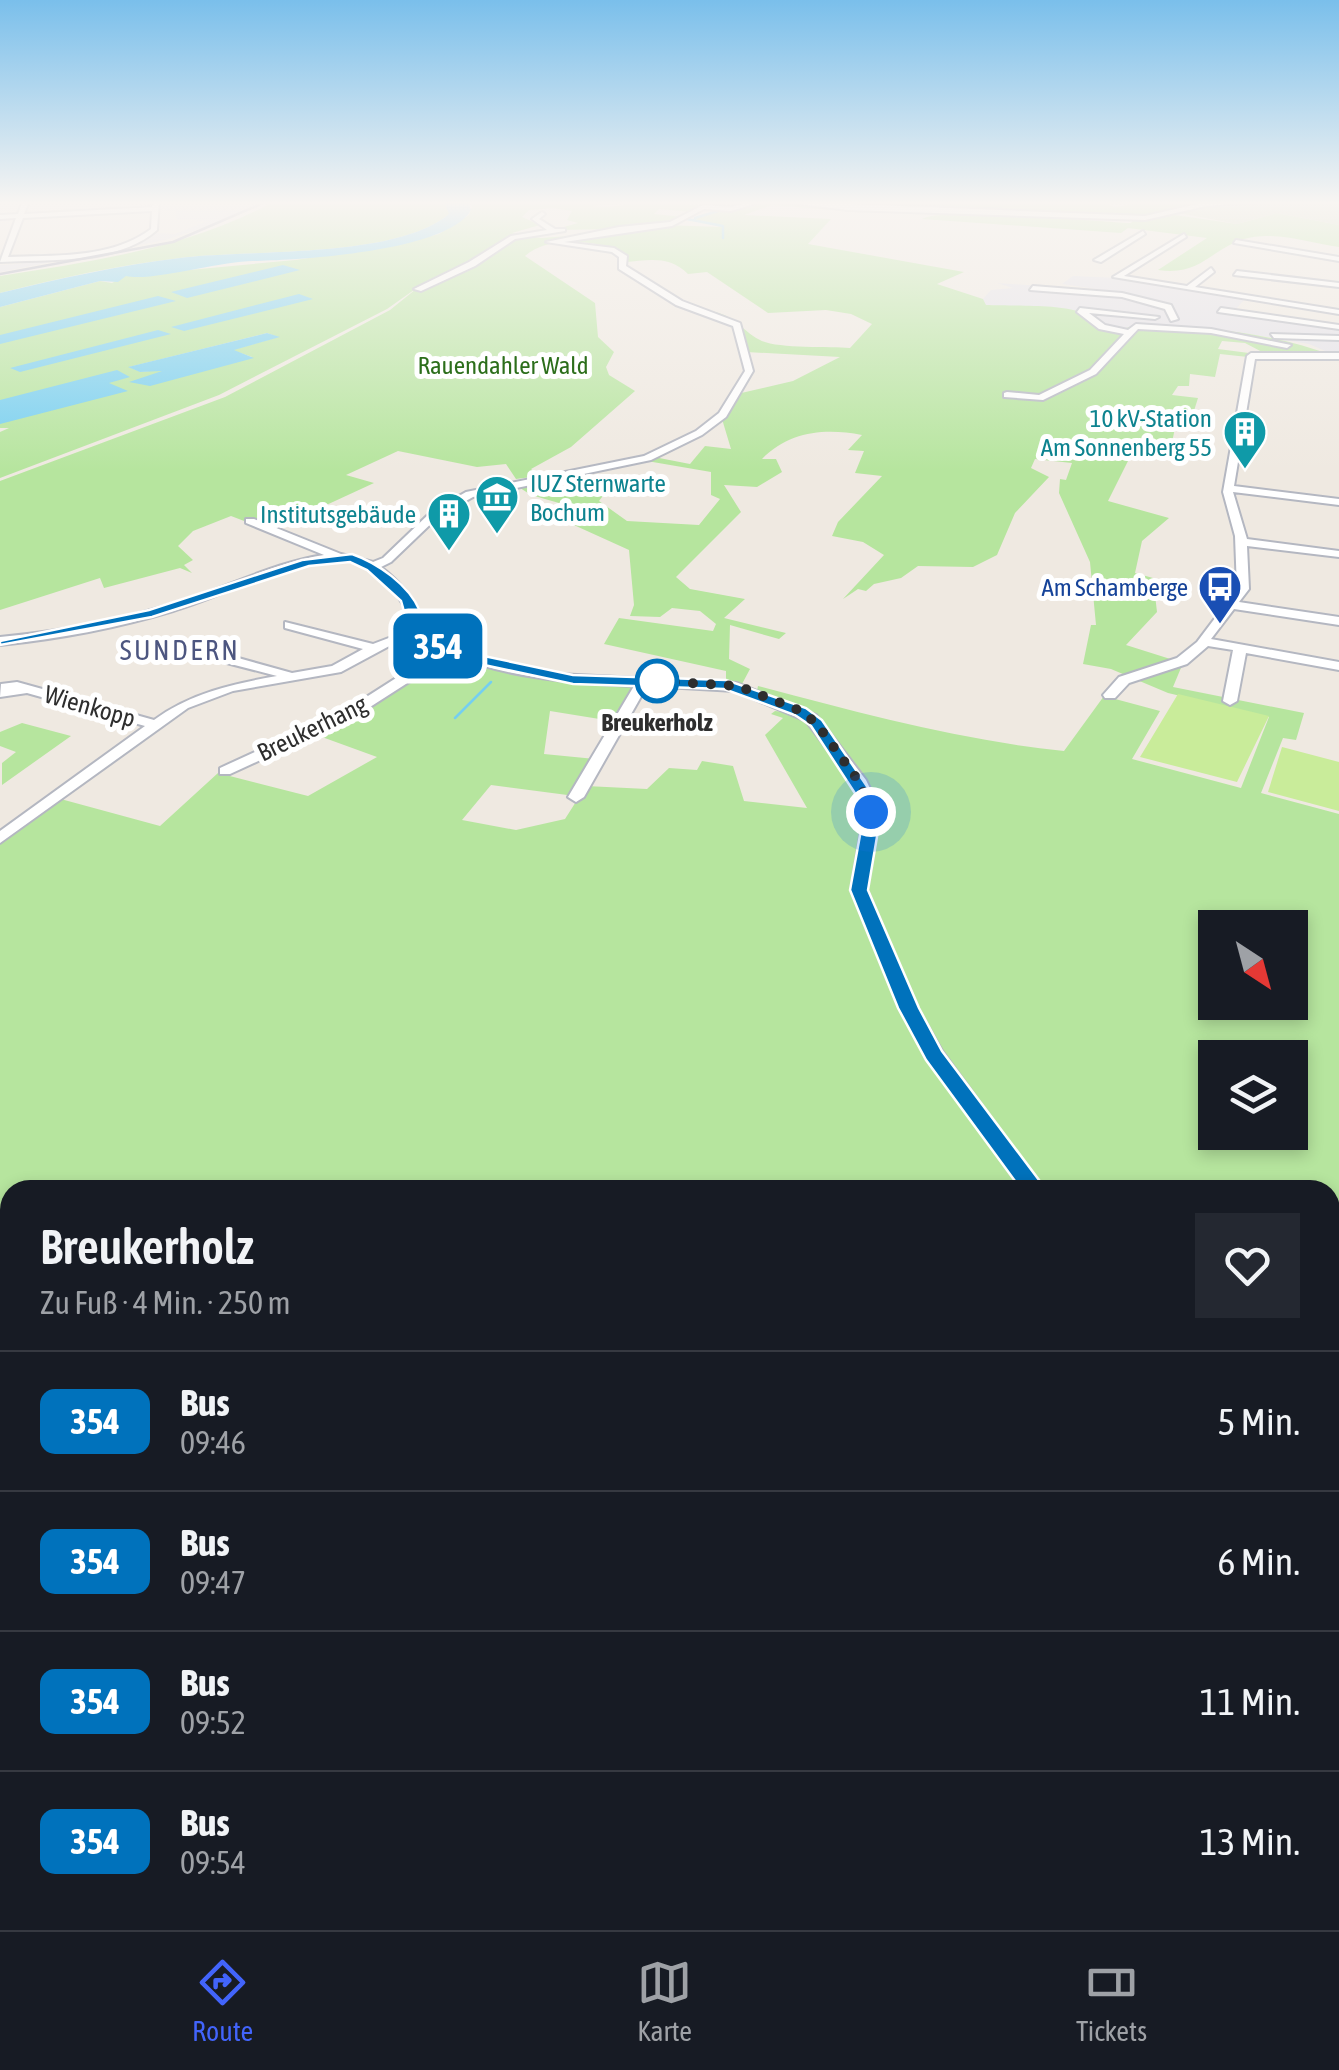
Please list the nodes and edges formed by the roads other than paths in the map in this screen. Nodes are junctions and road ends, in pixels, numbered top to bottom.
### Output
1 (661, 291) edge
2 (1064, 291) edge
3 (1202, 291) edge
4 (1238, 291) edge
5 (1288, 291) dead end
6 (1234, 296) junction
7 (1276, 302) junction
8 (1221, 310) dead end
9 (1339, 312) edge
10 (1174, 319) junction
11 (1339, 326) edge
12 (1128, 332) junction
13 (1339, 338) edge
14 (1336, 356) edge
15 (1006, 395) dead end
16 (1229, 488) junction
17 (1339, 502) edge
18 (259, 523) dead end
19 (1242, 542) junction
20 (1339, 554) edge
21 (336, 557) junction
22 (372, 567) junction
23 (1232, 605) junction
24 (1339, 621) edge
25 (289, 625) dead end
26 (414, 633) junction
27 (0, 641) edge
28 (1204, 642) junction
29 (374, 648) junction
30 (449, 650) junction
31 (1240, 650) junction
32 (224, 658) dead end
33 (1339, 666) edge
34 (294, 676) junction
35 (643, 681) junction
36 (27, 689) dead end
37 (1110, 695) dead end
38 (1230, 701) dead end
39 (153, 724) junction
40 (224, 771) dead end
41 (576, 796) dead end
42 (0, 838) edge
43 (1027, 1180) edge

1 - 22 street
2 - 10 street
3 - 6 street
4 - 6 street
5 - 7 street
6 - 7 street
7 - 9 street
8 - 11 street
10 - 12 street
10 - 13 street
12 - 14 street
12 - 15 street
14 - 16 street
16 - 17 street
16 - 19 street
18 - 21 street
19 - 20 street
19 - 23 street
21 - 22 street
21 - 27 street
22 - 26 street
23 - 24 street
23 - 28 street
25 - 29 street
26 - 29 street
26 - 30 street
28 - 31 street
28 - 37 street
29 - 34 street
30 - 35 street
30 - 40 street, Breukerhang
31 - 33 street
31 - 38 street
32 - 34 street
34 - 39 street
35 - 41 street
35 - 43 street
36 - 39 street, Wienkopp
39 - 42 street

